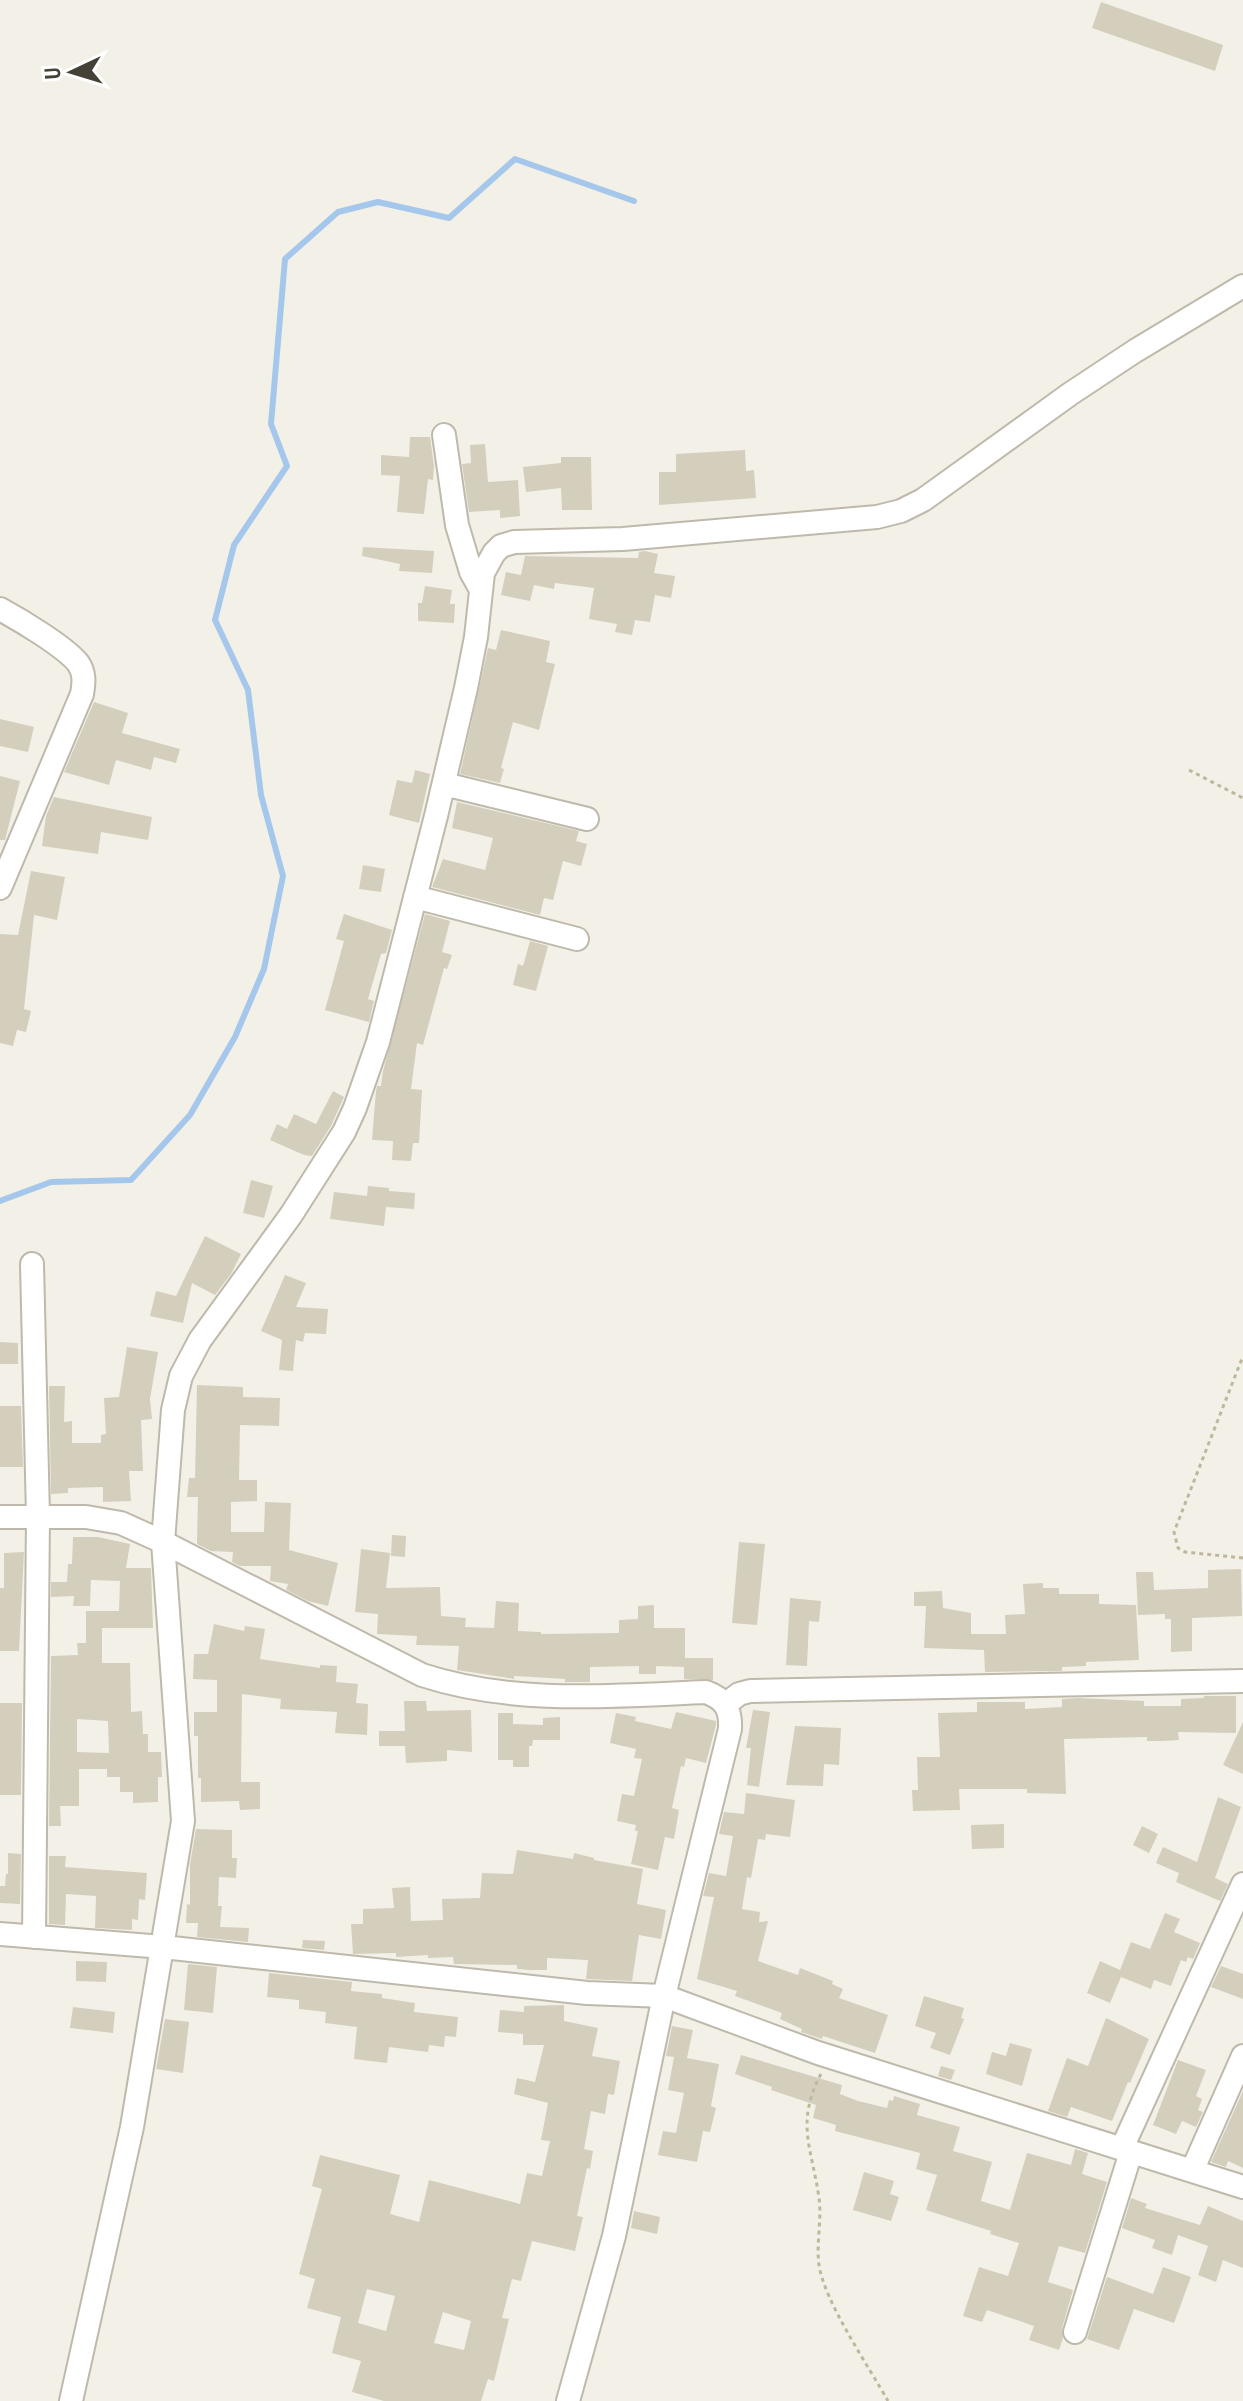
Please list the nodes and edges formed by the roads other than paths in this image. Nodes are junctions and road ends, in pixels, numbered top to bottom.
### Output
1 (1243, 286) edge
2 (444, 435) dead end
3 (463, 540) junction
4 (501, 546) junction
5 (481, 590) junction
6 (0, 609) edge
7 (444, 784) junction
8 (587, 819) dead end
9 (0, 888) edge
10 (415, 897) junction
11 (577, 939) dead end
12 (32, 1264) dead end
13 (38, 1516) junction
14 (0, 1517) edge
15 (163, 1542) junction
16 (1243, 1681) edge
17 (726, 1704) junction
18 (1243, 1884) edge
19 (0, 1934) edge
20 (34, 1937) junction
21 (163, 1947) junction
22 (664, 1996) junction
23 (1243, 2056) edge
24 (1127, 2150) junction
25 (1192, 2171) junction
26 (1243, 2187) edge
27 (1075, 2332) dead end
28 (71, 2401) edge
29 (568, 2401) edge

1 - 4 street
2 - 3 street
3 - 4 street
3 - 5 street
4 - 5 street
5 - 7 street
6 - 9 street
7 - 8 street
7 - 10 street
10 - 11 street
10 - 15 street
12 - 13 street
13 - 14 street
13 - 15 street
13 - 20 street
15 - 17 street
15 - 21 street
16 - 17 street
17 - 22 street
18 - 24 street
19 - 20 street
20 - 21 street
21 - 22 street
21 - 28 street
22 - 24 street
22 - 29 street
23 - 25 street
24 - 25 street
24 - 27 street
25 - 26 street

